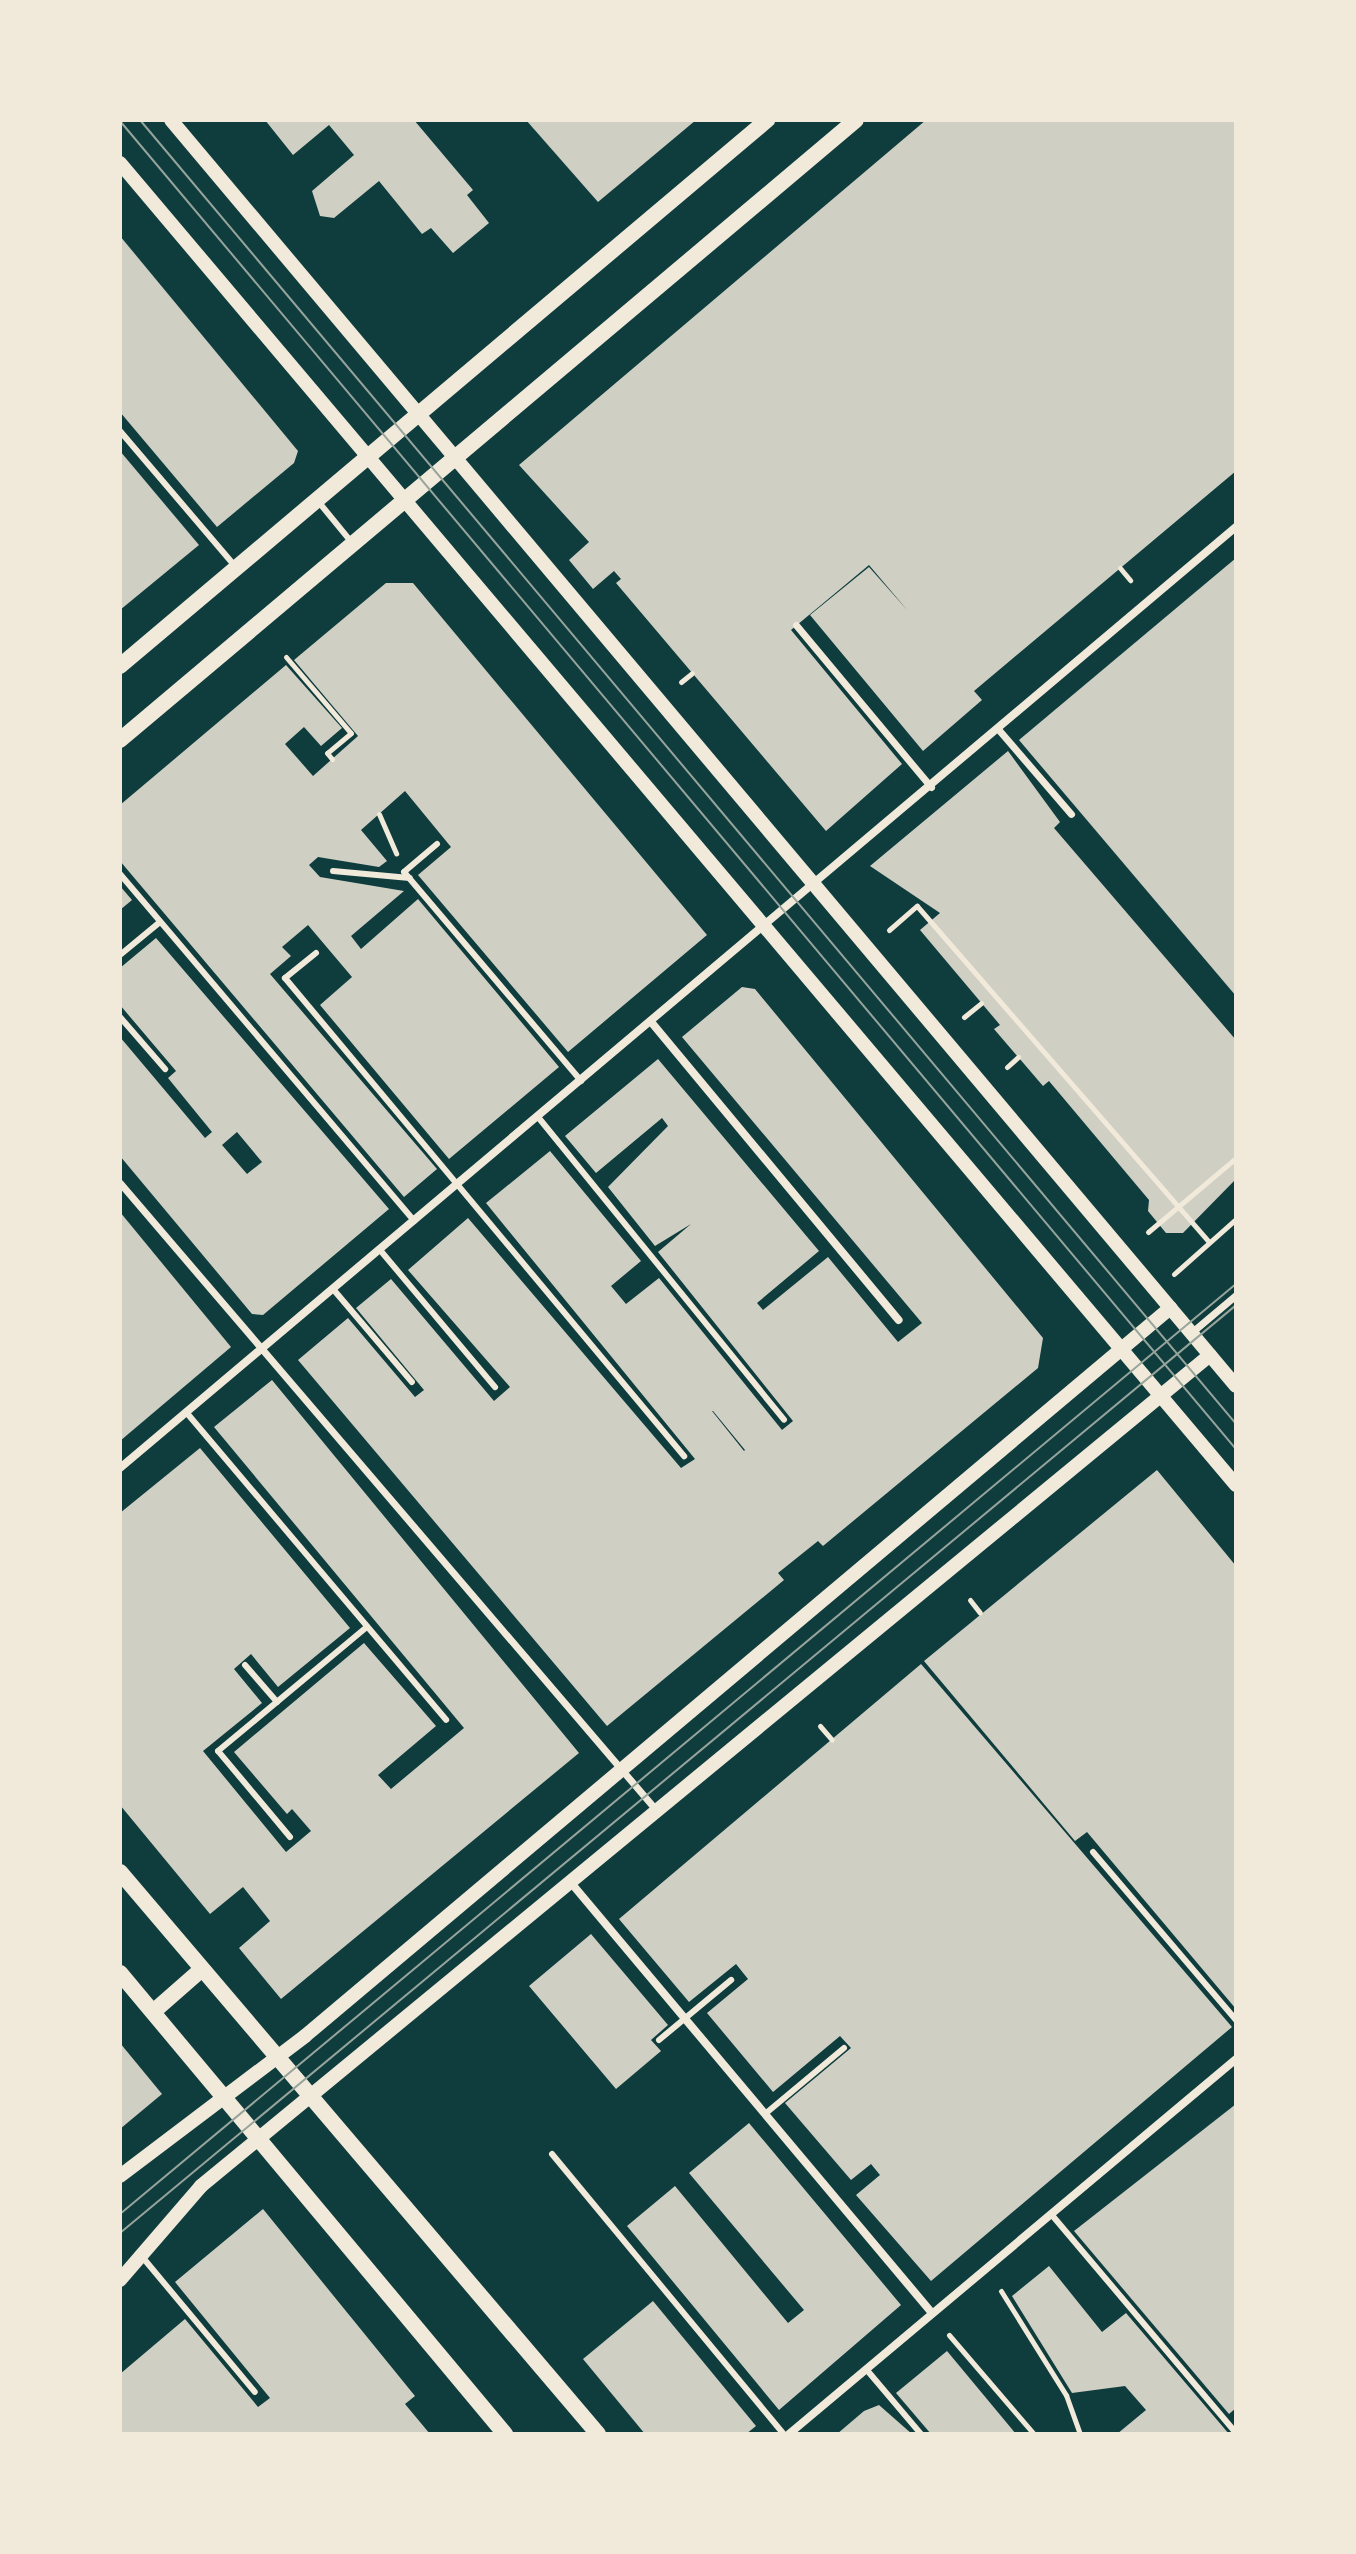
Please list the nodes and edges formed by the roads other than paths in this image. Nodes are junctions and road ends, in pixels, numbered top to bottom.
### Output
1 (171, 120) edge
2 (767, 120) edge
3 (856, 120) edge
4 (120, 163) edge
5 (419, 414) junction
6 (120, 431) edge
7 (368, 457) junction
8 (455, 458) junction
9 (317, 500) junction
10 (404, 501) junction
11 (1236, 527) edge
12 (353, 544) junction
13 (236, 568) junction
14 (796, 625) dead end
15 (120, 666) edge
16 (998, 729) junction
17 (120, 740) edge
18 (931, 787) junction
19 (1071, 814) dead end
20 (437, 844) dead end
21 (333, 871) dead end
22 (120, 874) edge
23 (410, 878) junction
24 (814, 886) junction
25 (160, 922) junction
26 (764, 928) junction
27 (316, 953) dead end
28 (120, 955) edge
29 (120, 1017) edge
30 (652, 1023) junction
31 (165, 1069) dead end
32 (581, 1081) junction
33 (538, 1117) junction
34 (120, 1183) edge
35 (459, 1184) junction
36 (414, 1221) junction
37 (380, 1250) junction
38 (333, 1289) junction
39 (1236, 1295) edge
40 (1170, 1308) junction
41 (899, 1320) dead end
42 (1191, 1332) junction
43 (262, 1349) junction
44 (1119, 1351) junction
45 (1210, 1355) junction
46 (412, 1382) dead end
47 (1236, 1386) edge
48 (495, 1387) dead end
49 (1159, 1398) junction
50 (186, 1412) junction
51 (784, 1420) dead end
52 (684, 1456) dead end
53 (120, 1468) edge
54 (1236, 1485) edge
55 (367, 1627) junction
56 (245, 1665) dead end
57 (277, 1702) junction
58 (446, 1720) dead end
59 (623, 1771) junction
60 (659, 1813) junction
61 (290, 1837) dead end
62 (1093, 1852) dead end
63 (120, 1872) edge
64 (572, 1884) junction
65 (201, 1970) junction
66 (120, 1973) edge
67 (731, 1980) dead end
68 (153, 2012) junction
69 (685, 2019) junction
70 (1236, 2020) edge
71 (659, 2040) dead end
72 (844, 2048) dead end
73 (278, 2058) junction
74 (1236, 2059) edge
75 (309, 2094) junction
76 (225, 2100) junction
77 (765, 2114) junction
78 (257, 2140) junction
79 (552, 2154) dead end
80 (120, 2176) edge
81 (1051, 2214) junction
82 (144, 2259) junction
83 (120, 2280) edge
84 (932, 2313) junction
85 (866, 2369) junction
86 (255, 2392) dead end
87 (1236, 2433) edge
88 (505, 2434) edge
89 (598, 2434) edge
90 (786, 2434) edge
91 (921, 2434) edge

1 - 5 street
2 - 5 main road
3 - 8 main road
4 - 7 street
5 - 7 main road
5 - 8 street
6 - 13 lane
7 - 9 main road
7 - 10 street
8 - 10 main road
8 - 24 street
9 - 12 lane
9 - 13 main road
10 - 12 main road
10 - 26 street
11 - 16 street
12 - 17 main road
13 - 15 main road
14 - 18 street
16 - 18 street
16 - 19 street
18 - 24 street
20 - 23 lane
21 - 23 lane
22 - 25 lane
23 - 32 lane
24 - 26 street
24 - 40 street
25 - 28 lane
25 - 36 lane
26 - 30 street
26 - 44 street
27 - 35 lane
29 - 31 lane
30 - 32 street
30 - 41 street
32 - 33 street
33 - 35 street
33 - 51 lane
34 - 43 street
35 - 36 street
35 - 52 lane
36 - 37 street
37 - 38 street
37 - 48 lane
38 - 43 street
38 - 46 lane
39 - 42 street
40 - 42 street
40 - 44 street
42 - 45 street
43 - 50 street
43 - 59 street
44 - 49 street
44 - 59 street
45 - 47 street
45 - 49 street
49 - 54 street
49 - 60 street
50 - 53 street
50 - 55 lane
55 - 57 lane
55 - 58 lane
56 - 57 lane
57 - 61 lane
59 - 60 street
59 - 73 street
60 - 64 street
62 - 70 lane
63 - 65 main road
64 - 69 street
64 - 75 street
65 - 68 main road
65 - 73 main road
66 - 68 main road
67 - 69 lane
68 - 76 main road
69 - 71 lane
69 - 77 street
72 - 77 lane
73 - 75 main road
73 - 76 street
74 - 81 street
75 - 78 street
75 - 89 main road
76 - 78 main road
76 - 80 street
77 - 84 street
78 - 82 street
78 - 88 main road
79 - 90 lane
81 - 84 street
81 - 87 lane
82 - 83 street
82 - 86 lane
84 - 85 street
85 - 90 street
85 - 91 lane

